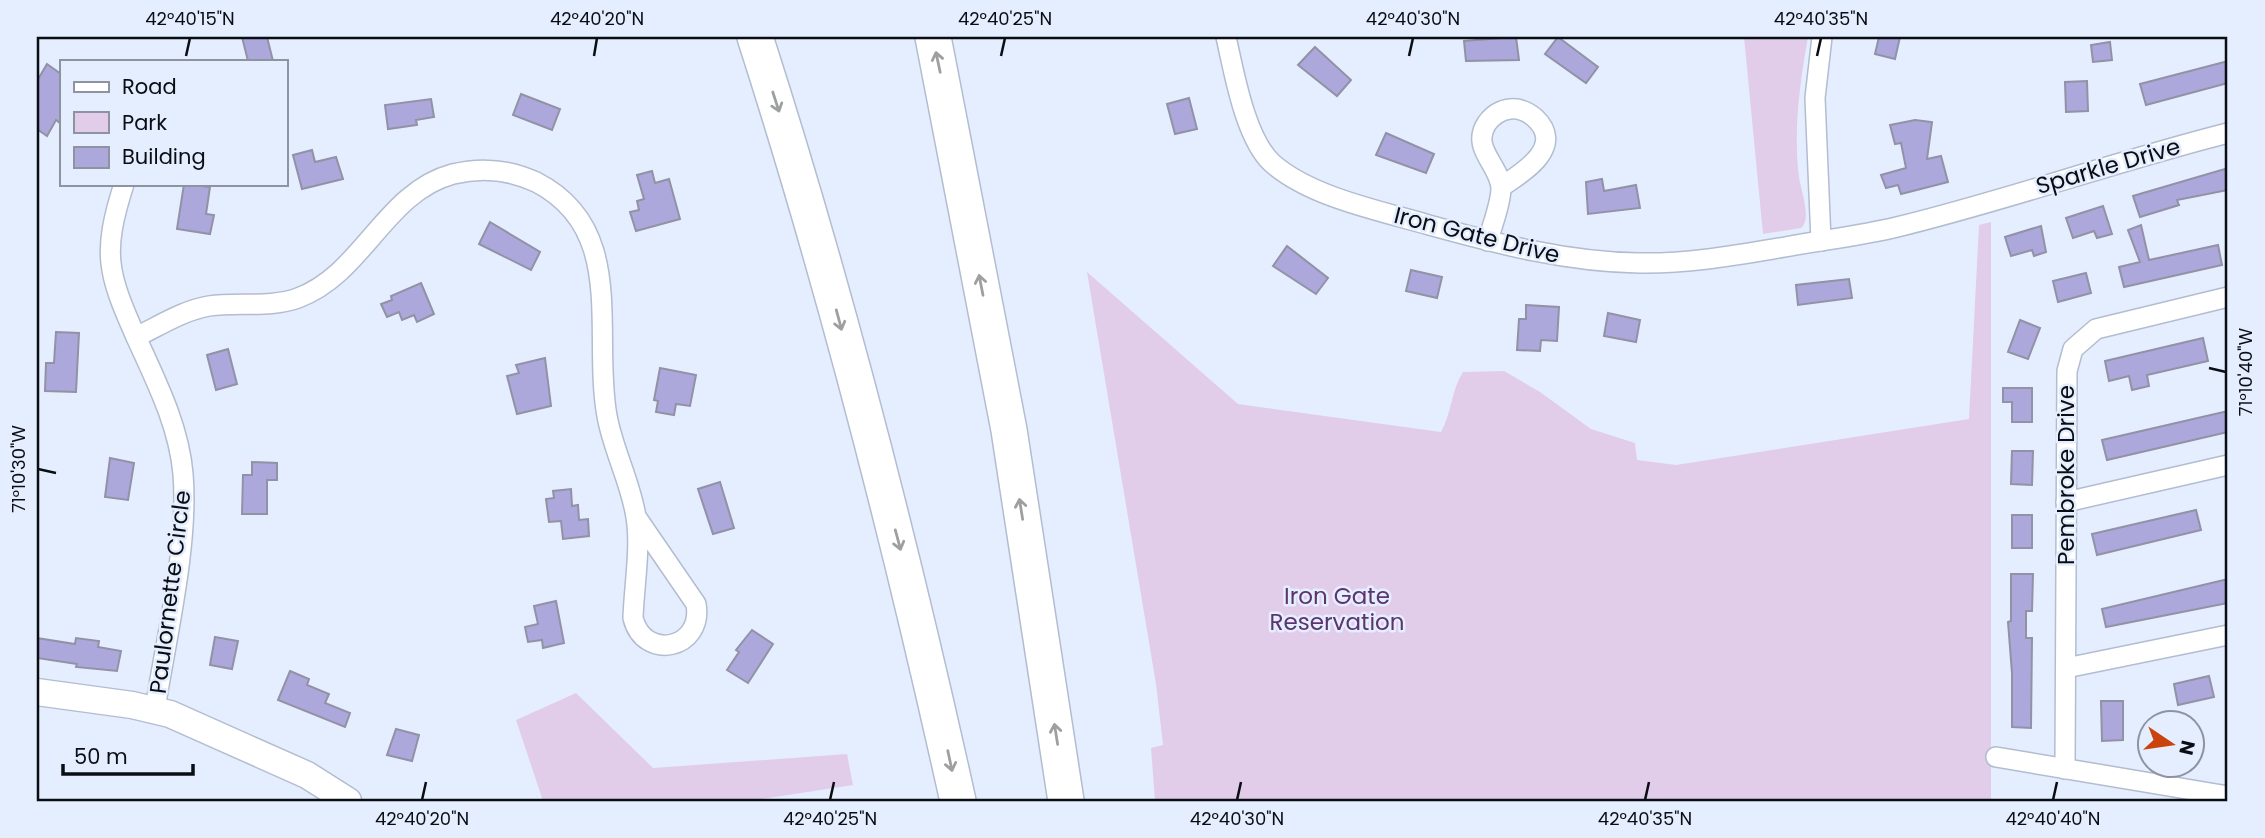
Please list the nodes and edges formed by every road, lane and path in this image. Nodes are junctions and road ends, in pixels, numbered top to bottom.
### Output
1 (755, 37) edge
2 (933, 37) edge
3 (1226, 37) edge
4 (1822, 37) edge
5 (2228, 133) edge
6 (123, 186) edge
7 (1501, 187) dead end
8 (1989, 200) joint
9 (1821, 240) junction
10 (1488, 241) junction
11 (2228, 298) edge
12 (136, 337) junction
13 (2228, 465) edge
14 (2066, 502) junction
15 (636, 518) junction
16 (2228, 635) edge
17 (2066, 668) junction
18 (37, 692) edge
19 (155, 709) junction
20 (1996, 757) dead end
21 (2065, 769) junction
22 (2228, 796) edge
23 (348, 801) edge
24 (958, 801) edge
25 (1066, 801) edge

1 -> 24 highway
25 -> 2 highway
3 - 10 street, Iron Gate Drive
4 - 9 street
5 - 8 street, Sparkle Drive
6 - 12 street, Paulornette Circle
7 - 10 street
8 - 9 street, Iron Gate Drive
9 - 10 street, Iron Gate Drive
11 - 14 street, Pembroke Drive
12 - 15 street
12 - 19 street, Paulornette Circle
13 - 14 street
14 - 17 street, Pembroke Drive
15 - 15 street
16 - 17 street
17 - 21 street, Pembroke Drive
18 - 19 main road
19 - 23 main road
20 - 21 street
21 - 22 street

